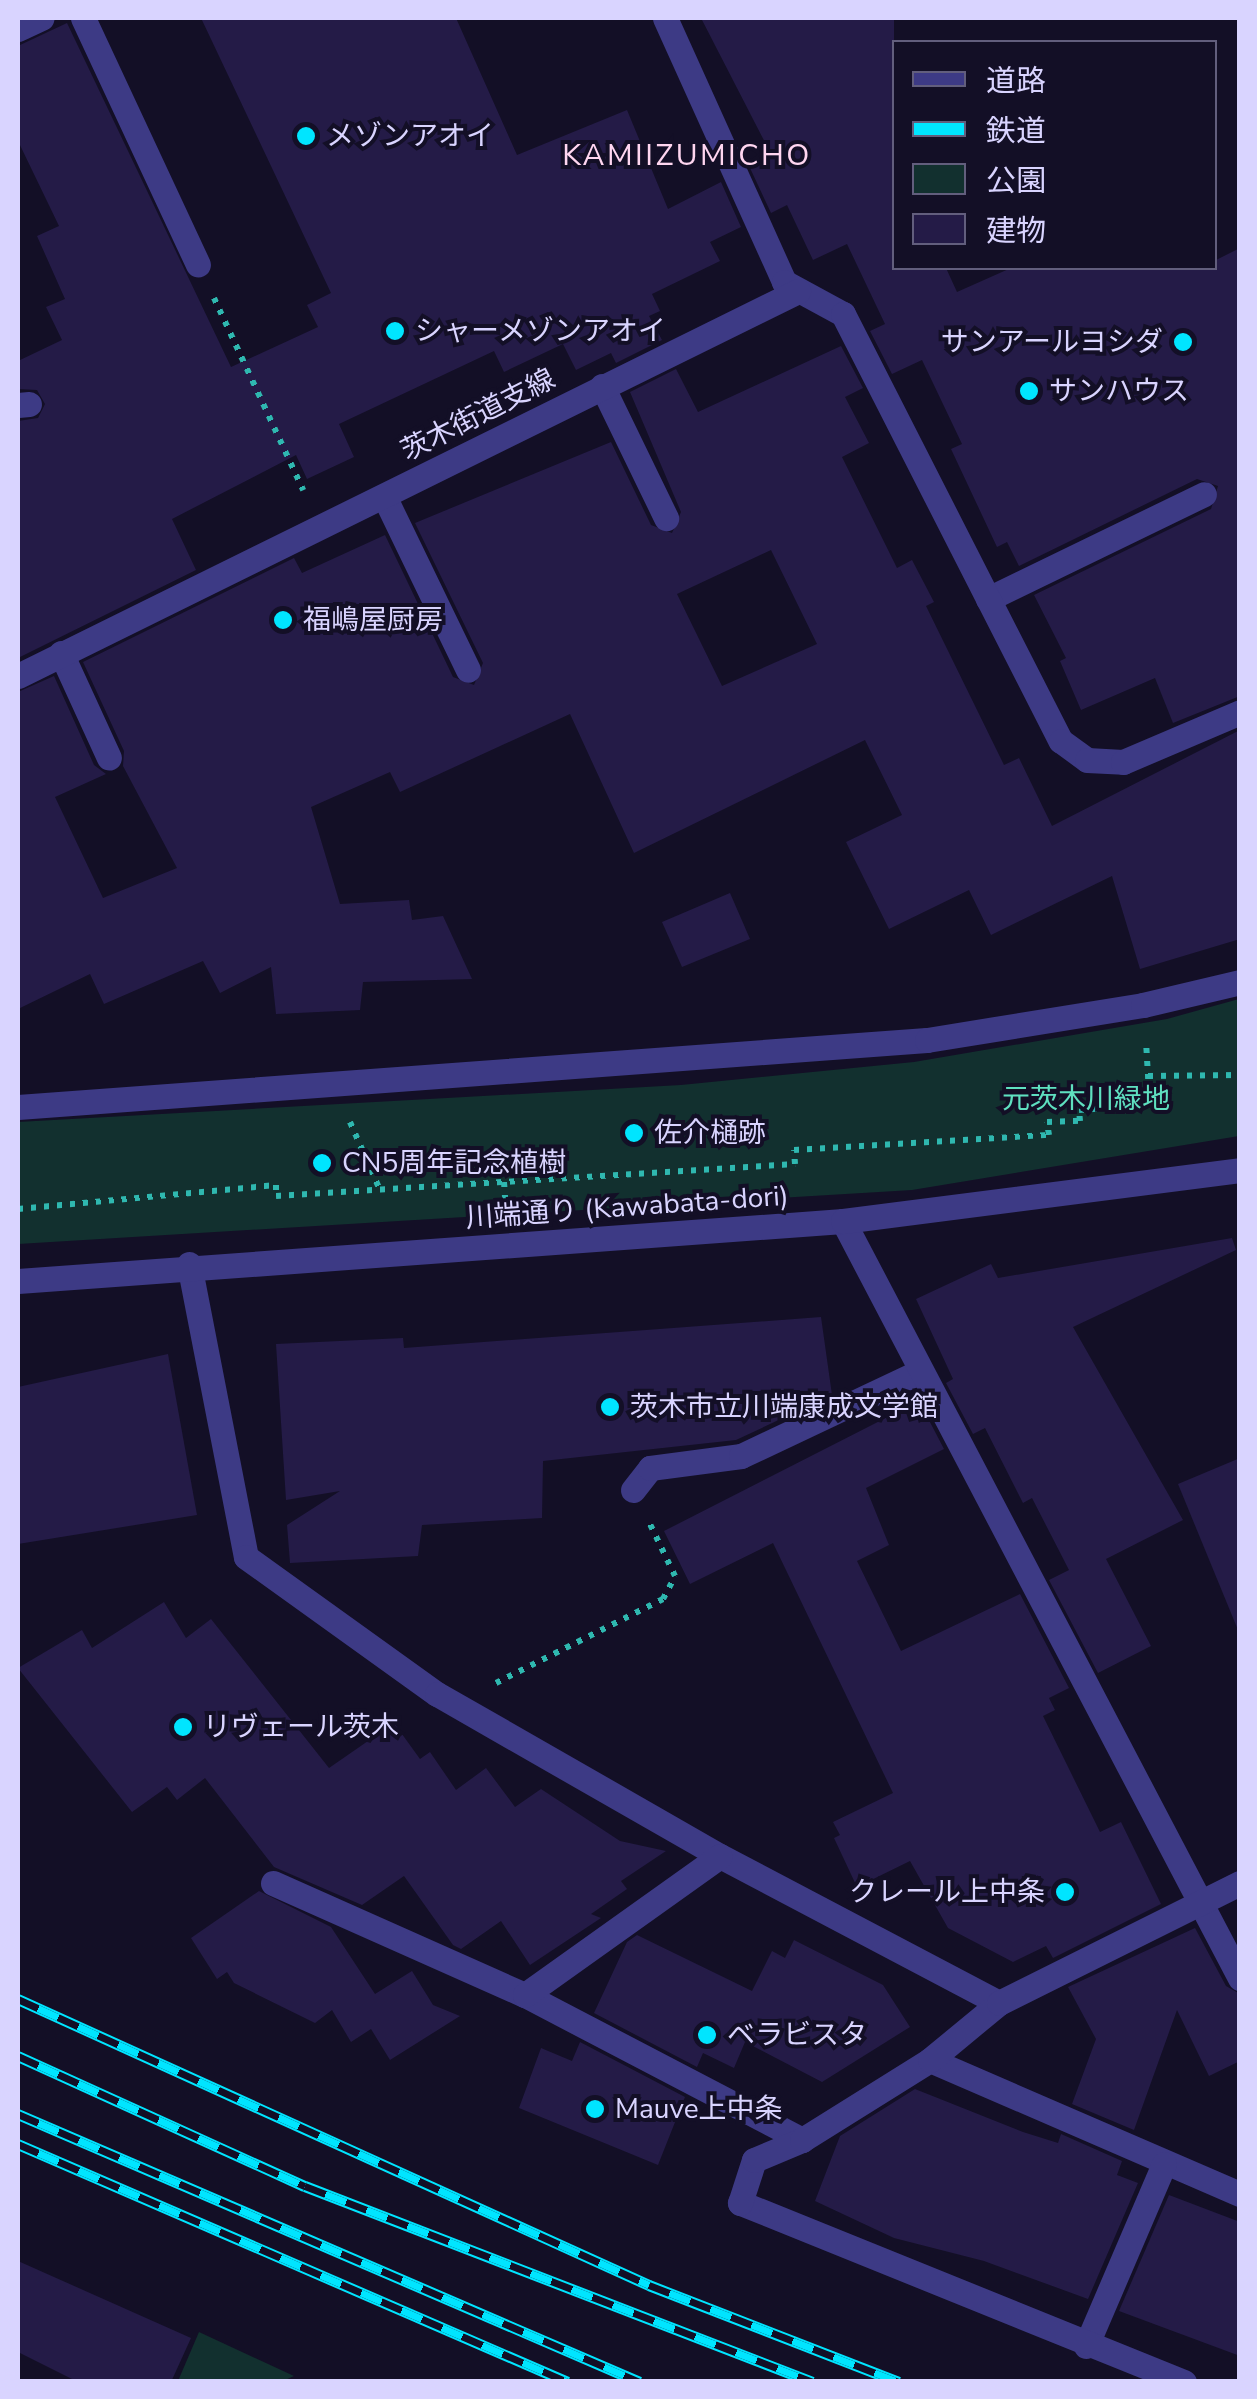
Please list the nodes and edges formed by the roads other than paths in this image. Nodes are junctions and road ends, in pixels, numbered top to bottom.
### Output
1 (42, 18) edge
2 (83, 18) edge
3 (666, 18) edge
4 (18, 29) edge
5 (198, 265) road end
6 (798, 290) junction
7 (602, 386) junction
8 (1204, 494) dead end
9 (384, 496) junction
10 (666, 518) dead end
11 (988, 599) junction
12 (61, 653) junction
13 (468, 670) dead end
14 (18, 676) edge
15 (1240, 712) edge
16 (108, 758) dead end
17 (1240, 982) edge
18 (18, 1107) edge
19 (1240, 1170) edge
20 (842, 1221) junction
21 (189, 1264) junction
22 (18, 1281) edge
23 (922, 1371) junction
24 (633, 1490) road end
25 (720, 1856) junction
26 (1240, 1882) edge
27 (273, 1884) dead end
28 (1200, 1901) junction
29 (1240, 1978) edge
30 (525, 1995) junction
31 (1000, 2003) junction
32 (930, 2060) junction
33 (802, 2140) junction
34 (1164, 2164) junction
35 (1240, 2194) edge
36 (1086, 2346) junction
37 (1184, 2382) edge

1 - 4 street
2 - 5 street
3 - 6 street
6 - 7 street, 茨木街道支線
6 - 11 street
7 - 9 street, 茨木街道支線
7 - 10 street
8 - 11 street
9 - 12 street, 茨木街道支線
9 - 13 street
11 - 15 street
12 - 14 street, 茨木街道支線
12 - 16 street
17 - 18 street
19 - 20 street, 川端通り (Kawabata-dori)
20 - 21 street, 川端通り (Kawabata-dori)
20 - 23 street
21 - 22 street, 川端通り (Kawabata-dori)
21 - 25 street
23 - 24 street
23 - 28 street
25 - 30 street
25 - 31 street
26 - 28 street
27 - 30 street
28 - 29 street
28 - 31 street
30 - 33 street
31 - 32 street
32 - 33 street
32 - 34 street
33 - 36 street
34 - 35 street
34 - 36 street
36 - 37 street

